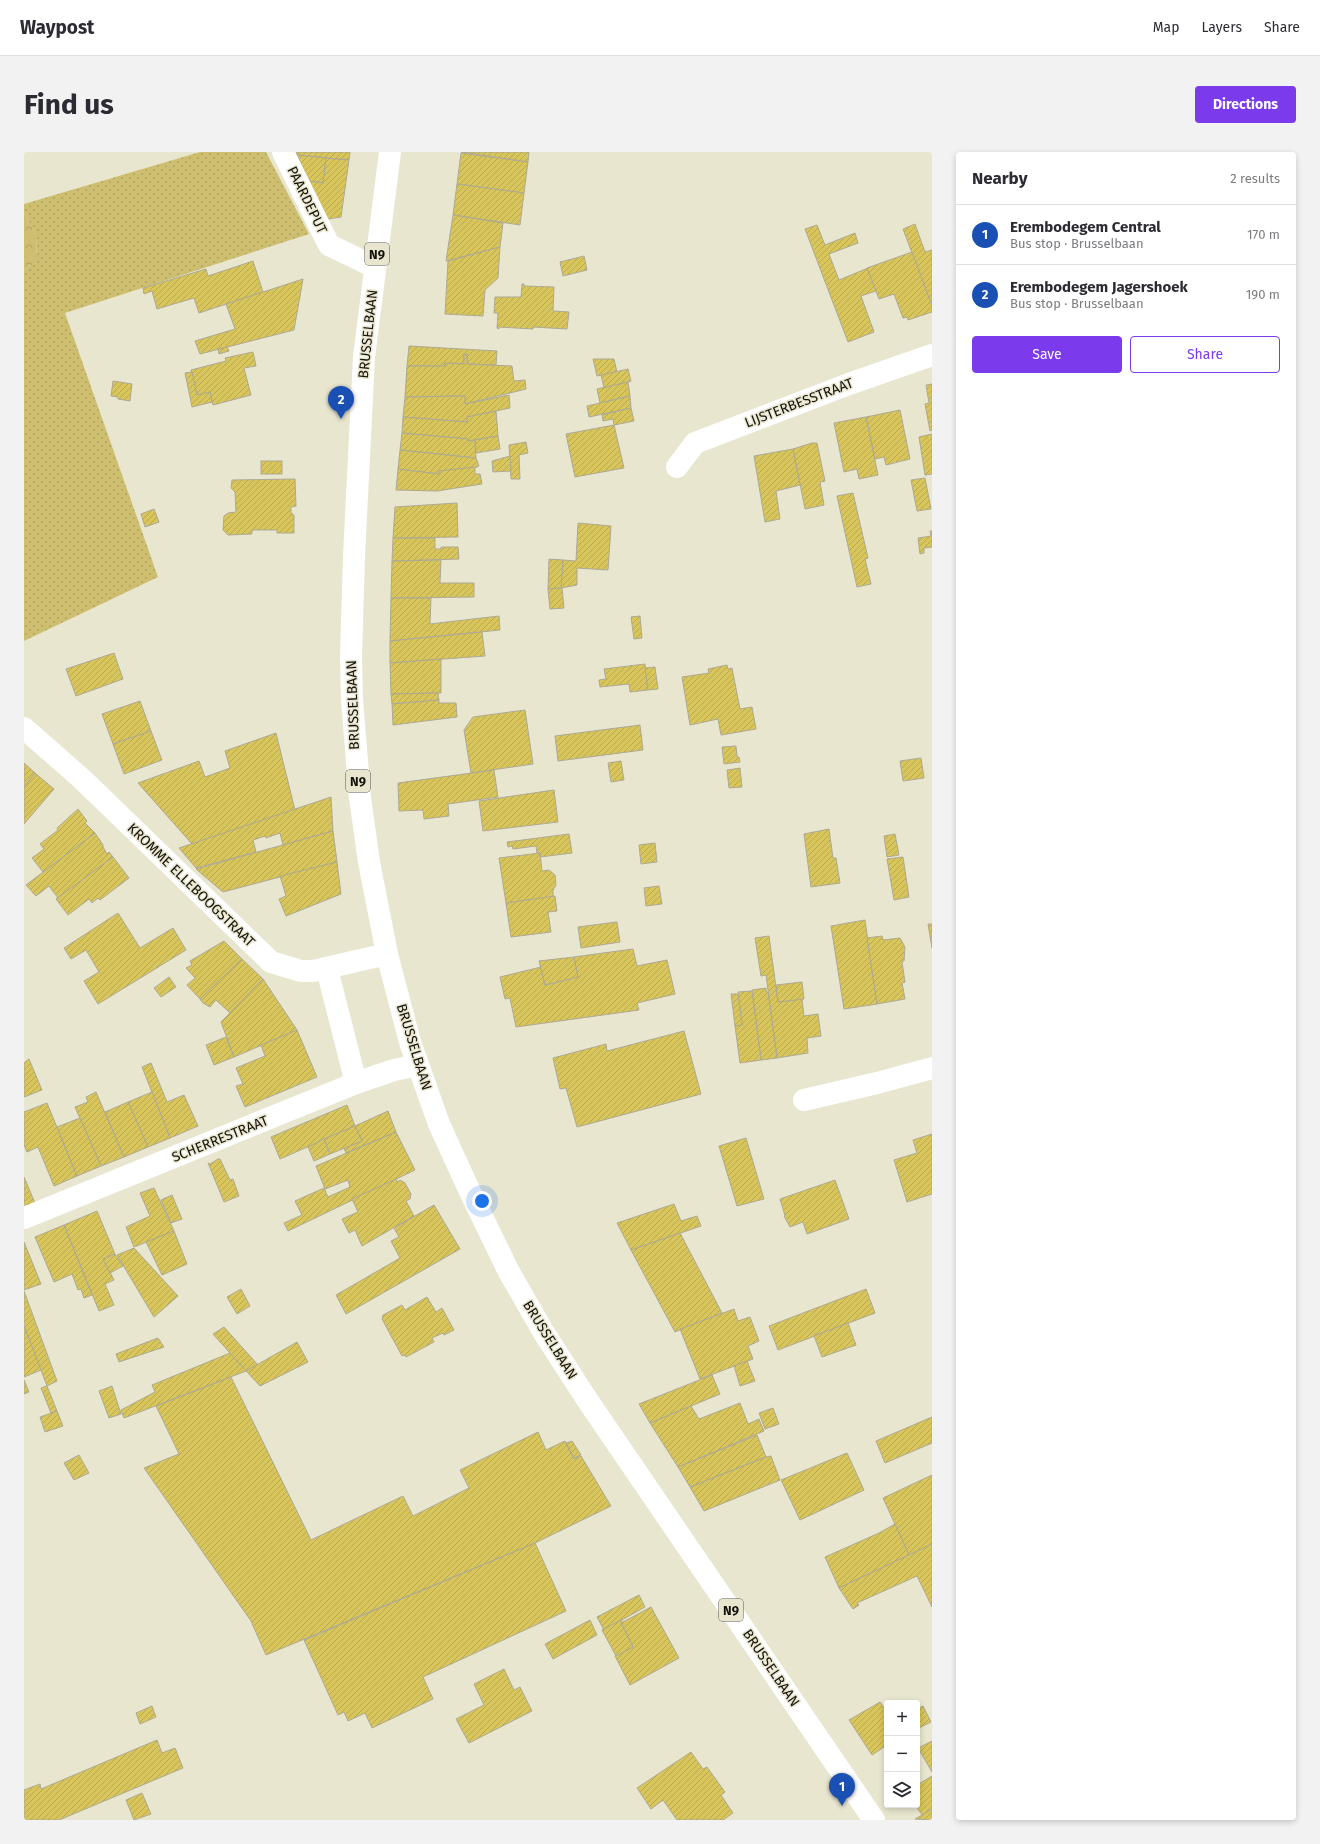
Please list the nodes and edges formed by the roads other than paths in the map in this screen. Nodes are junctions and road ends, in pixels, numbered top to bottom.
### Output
1 (283, 152) edge
2 (390, 152) edge
3 (375, 267) junction
4 (932, 356) edge
5 (677, 467) dead end
6 (24, 728) edge
7 (387, 954) junction
8 (328, 969) junction
9 (418, 1065) junction
10 (932, 1068) edge
11 (356, 1083) junction
12 (804, 1100) dead end
13 (24, 1218) edge
14 (874, 1820) edge

1 - 3 main road, PAARDEPUT
2 - 3 main road, BRUSSELBAAN / N9
3 - 7 main road, BRUSSELBAAN / N9
4 - 5 main road, LIJSTERBESSTRAAT
6 - 8 main road, KROMME ELLEBOOGSTRAAT
7 - 8 main road, KROMME ELLEBOOGSTRAAT
7 - 9 main road, BRUSSELBAAN / N9
8 - 11 main road
9 - 11 main road, SCHERRESTRAAT
9 - 14 main road, BRUSSELBAAN / N9
10 - 12 main road
11 - 13 main road, SCHERRESTRAAT

